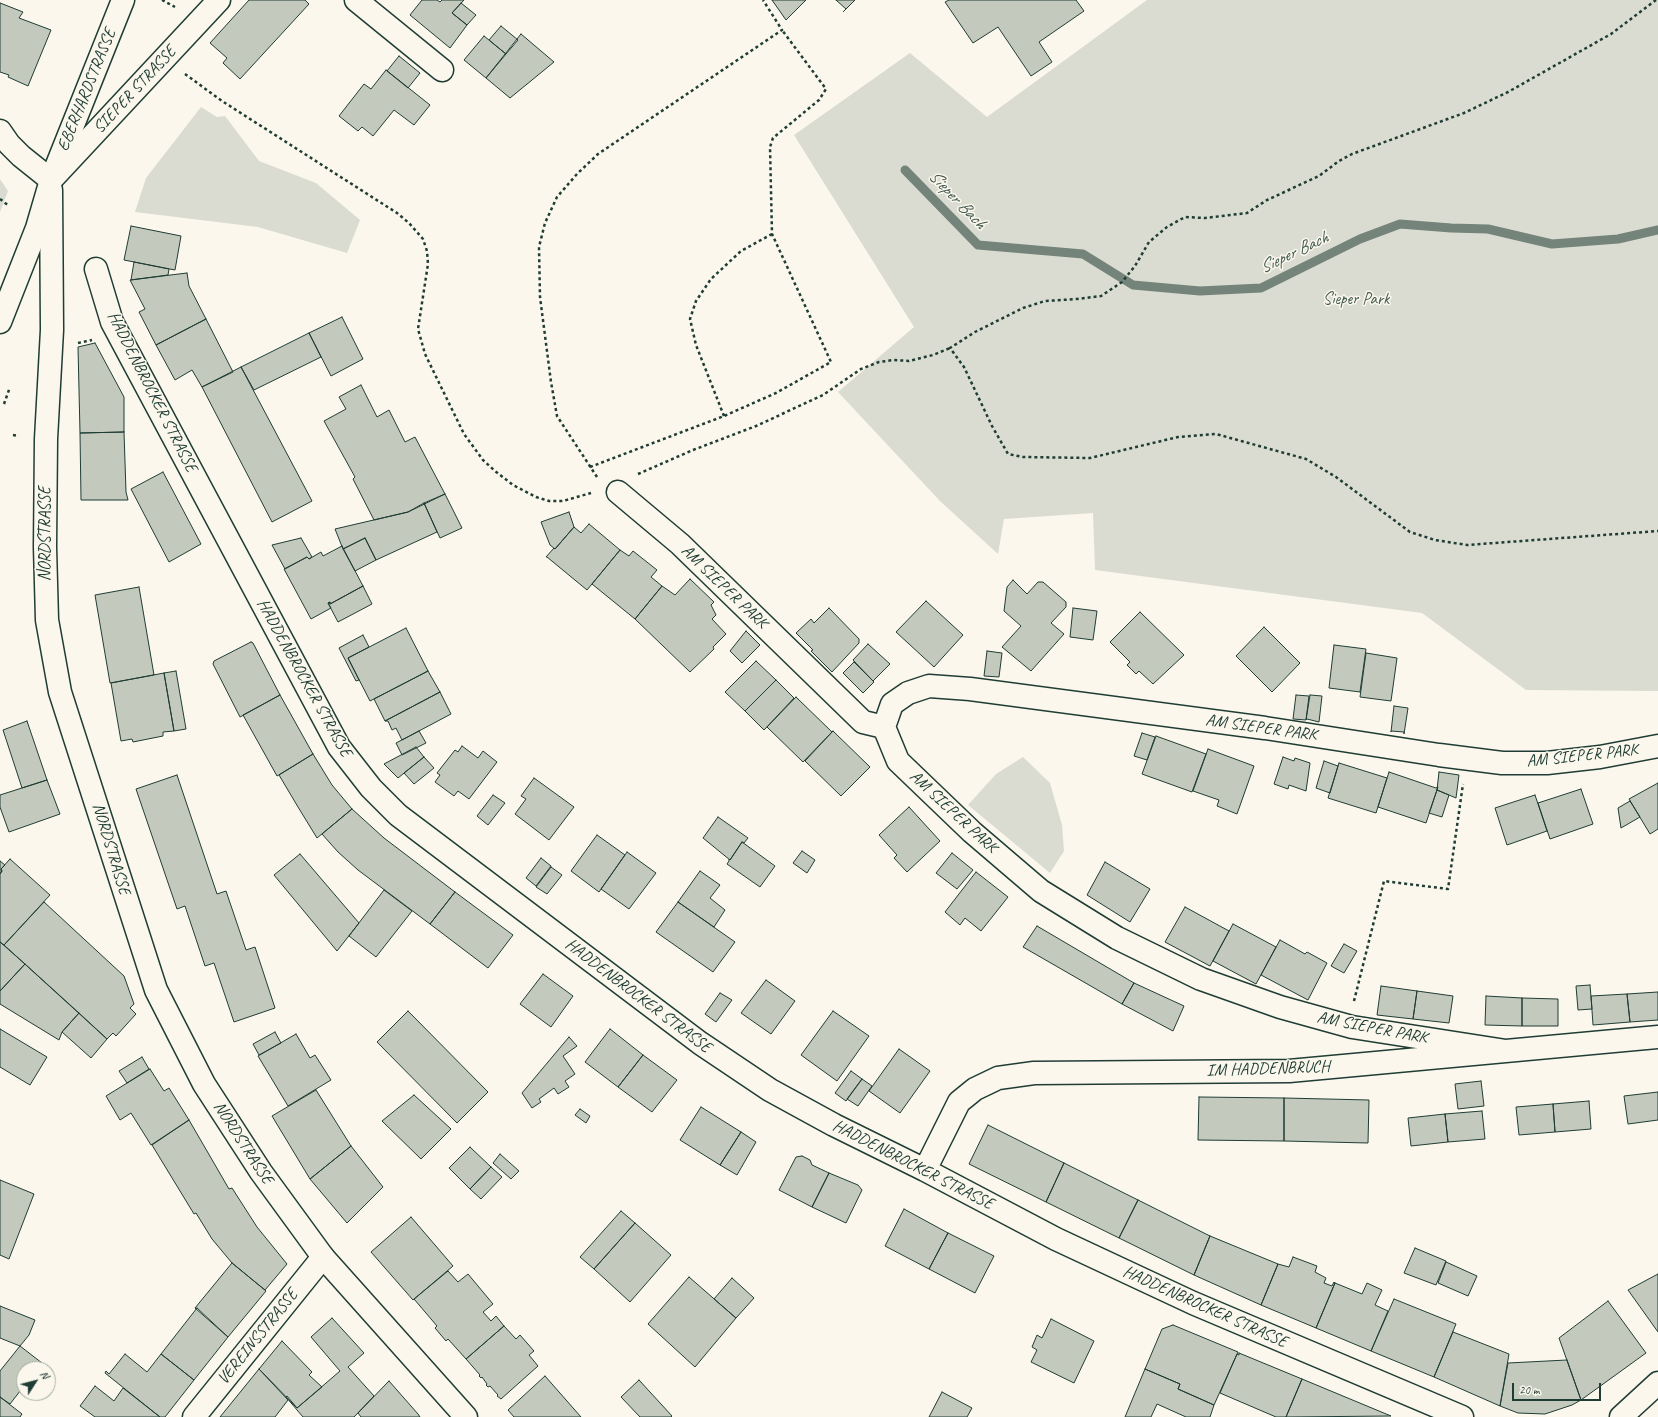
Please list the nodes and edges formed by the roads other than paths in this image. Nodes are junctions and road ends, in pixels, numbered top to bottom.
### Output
1 (124, 0) edge
2 (219, 0) edge
3 (356, 0) edge
4 (442, 70) dead end
5 (0, 131) edge
6 (51, 180) junction
7 (96, 269) dead end
8 (0, 322) edge
9 (614, 490) road end
10 (884, 727) junction
11 (1658, 746) edge
12 (1658, 1036) edge
13 (1506, 1051) junction
14 (925, 1170) junction
15 (322, 1257) junction
16 (1658, 1383) edge
17 (194, 1417) edge
18 (466, 1417) edge
19 (1462, 1417) edge
20 (1621, 1417) edge

1 - 6 street, EBERHARDSTRASSE
2 - 6 street, SIEPER STRASSE
3 - 4 street
5 - 6 street
6 - 8 street, EBERHARDSTRASSE
6 - 15 street, NORDSTRASSE
7 - 14 street, HADDENBROCKER STRASSE
9 - 10 street, AM SIEPER PARK
10 - 11 street, AM SIEPER PARK
10 - 13 street, AM SIEPER PARK
12 - 13 street, IM HADDENBRUCH
13 - 14 street, IM HADDENBRUCH
14 - 19 street, HADDENBROCKER STRASSE
15 - 17 street, VEREINSSTRASSE
15 - 18 street, NORDSTRASSE
16 - 20 street

